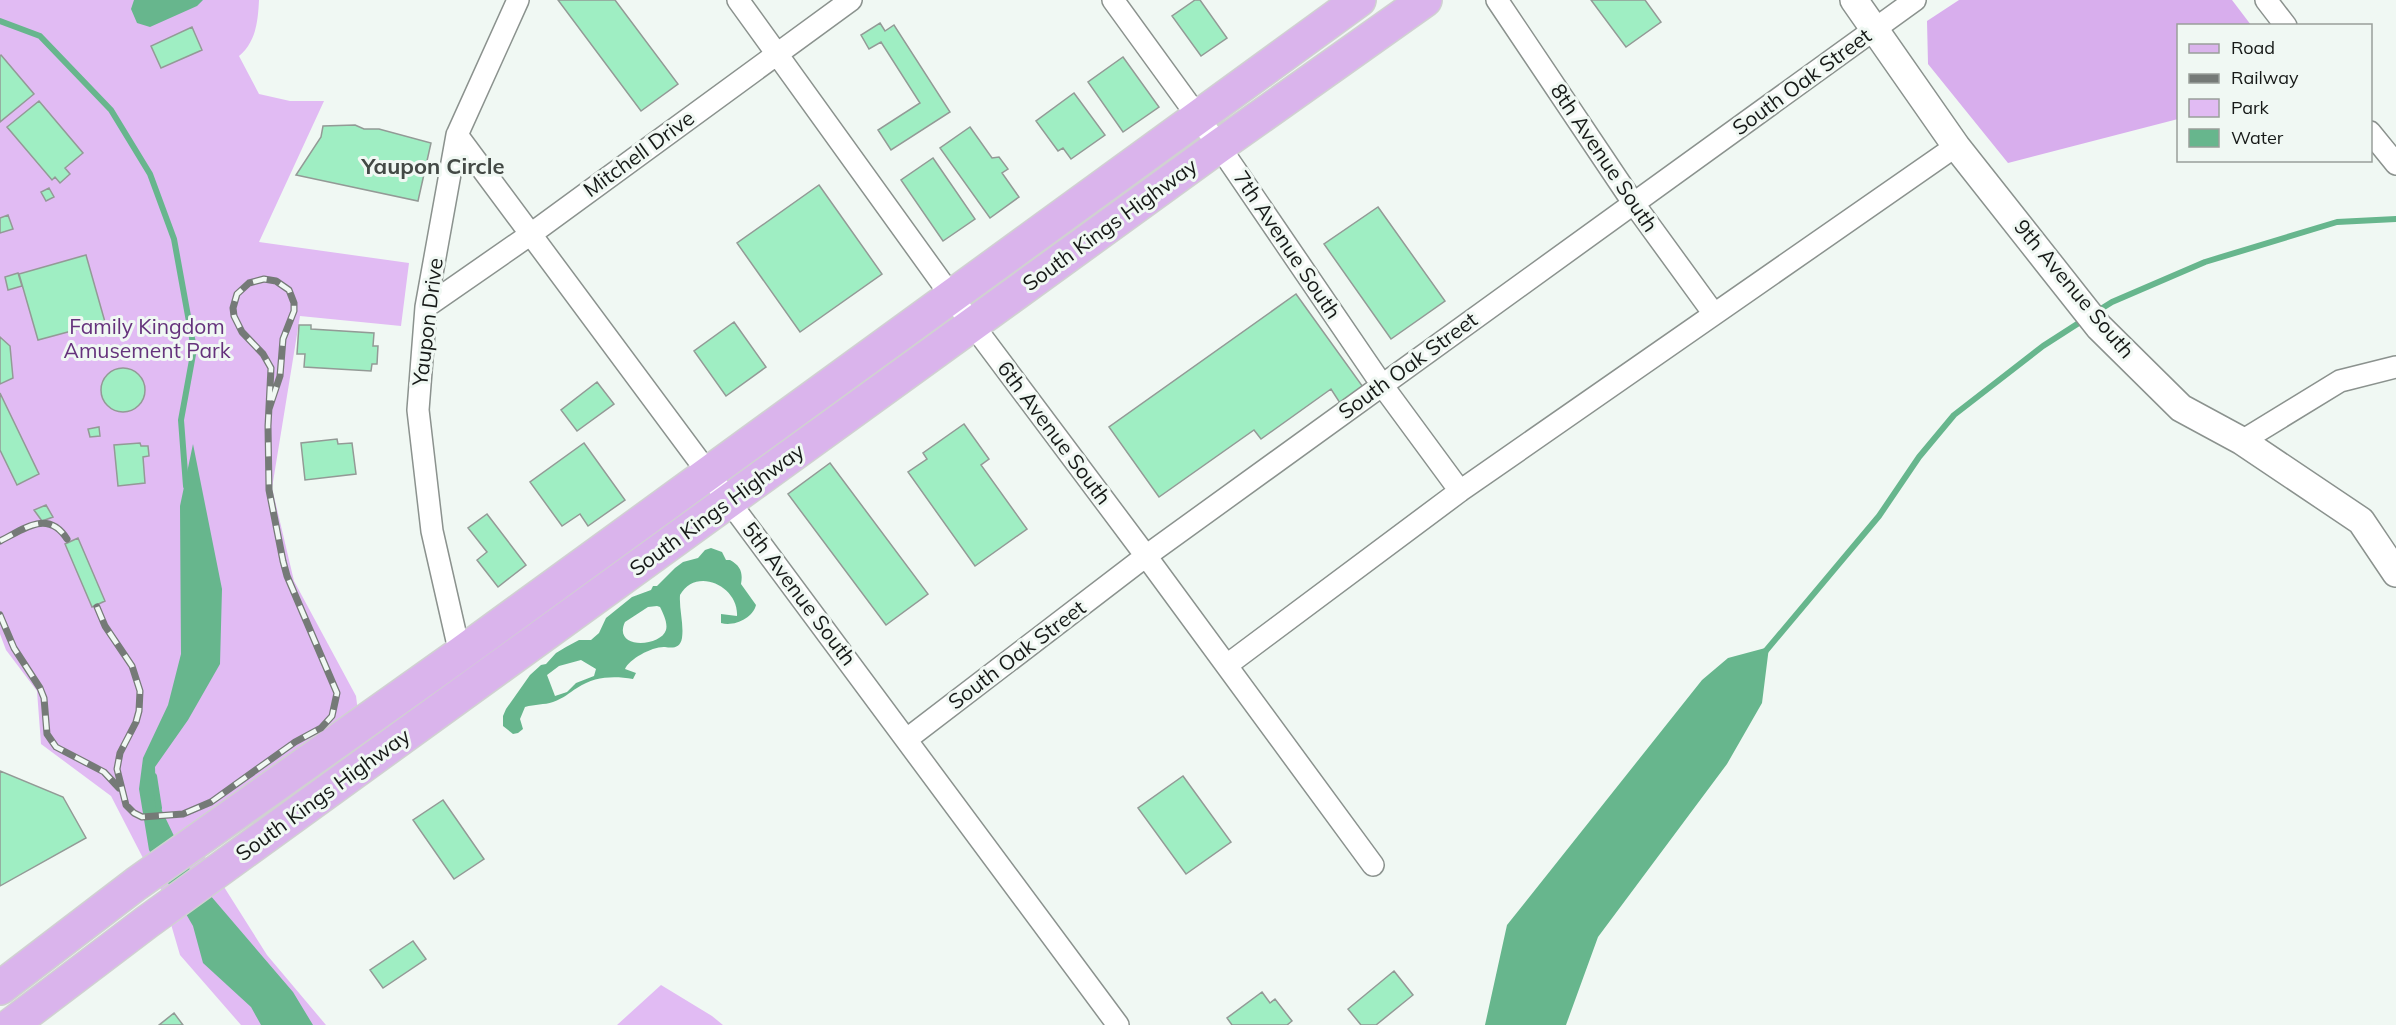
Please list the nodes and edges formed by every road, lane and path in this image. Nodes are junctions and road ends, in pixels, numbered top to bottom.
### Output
1 (518, 0) edge
2 (738, 0) edge
3 (851, 0) edge
4 (1113, 0) edge
5 (1359, 0) edge
6 (1425, 0) edge
7 (1497, 0) edge
8 (1854, 0) edge
9 (1915, 0) edge
10 (2266, 0) edge
11 (2284, 24) edge
12 (1875, 29) junction
13 (775, 54) junction
14 (1197, 116) junction
15 (2372, 134) edge
16 (457, 135) junction
17 (1219, 146) junction
18 (1956, 146) junction
19 (2396, 164) edge
20 (1634, 204) junction
21 (531, 234) junction
22 (952, 297) junction
23 (426, 307) junction
24 (1713, 314) junction
25 (973, 324) junction
26 (2396, 367) edge
27 (1382, 385) junction
28 (2242, 441) junction
29 (709, 473) junction
30 (1460, 491) junction
31 (729, 501) junction
32 (1146, 556) junction
33 (2396, 573) edge
34 (460, 654) junction
35 (1227, 665) junction
36 (907, 739) junction
37 (1373, 865) dead end
38 (0, 988) edge
39 (11, 1025) edge
40 (1118, 1025) edge

1 - 16 street, Yaupon Drive
2 - 13 street, 6th Avenue South
3 - 13 street, Mitchell Drive
4 - 14 street, 7th Avenue South
5 - 14 main road, South Kings Highway
6 - 17 main road, South Kings Highway
7 - 20 street, 8th Avenue South
8 - 12 street, 9th Avenue South
9 - 12 street, South Oak Street
10 - 11 street
12 - 18 street, 9th Avenue South
12 - 20 street, South Oak Street
13 - 21 street, Mitchell Drive
13 - 22 street, 6th Avenue South
14 - 17 street, 7th Avenue South
14 - 22 main road, South Kings Highway
15 - 19 street
16 - 21 street, 5th Avenue South
16 - 23 street, Yaupon Drive
17 - 25 main road, South Kings Highway
17 - 27 street, 7th Avenue South
18 - 24 street
18 - 28 street, 9th Avenue South
20 - 24 street, 8th Avenue South
20 - 27 street, South Oak Street
21 - 23 street, Mitchell Drive
21 - 29 street, 5th Avenue South
22 - 25 street, 6th Avenue South
22 - 29 main road, South Kings Highway
23 - 34 street, Yaupon Drive
24 - 30 street
25 - 31 main road, South Kings Highway
25 - 32 street, 6th Avenue South
26 - 28 street
27 - 30 street, 7th Avenue South
27 - 32 street, South Oak Street
28 - 33 street, 9th Avenue South
29 - 31 street, 5th Avenue South
29 - 34 main road, South Kings Highway
30 - 35 street
31 - 36 street, 5th Avenue South
31 - 39 main road, South Kings Highway
32 - 35 street, 6th Avenue South
32 - 36 street, South Oak Street
34 - 38 main road, South Kings Highway
35 - 37 street, 6th Avenue South
36 - 40 street, 5th Avenue South

